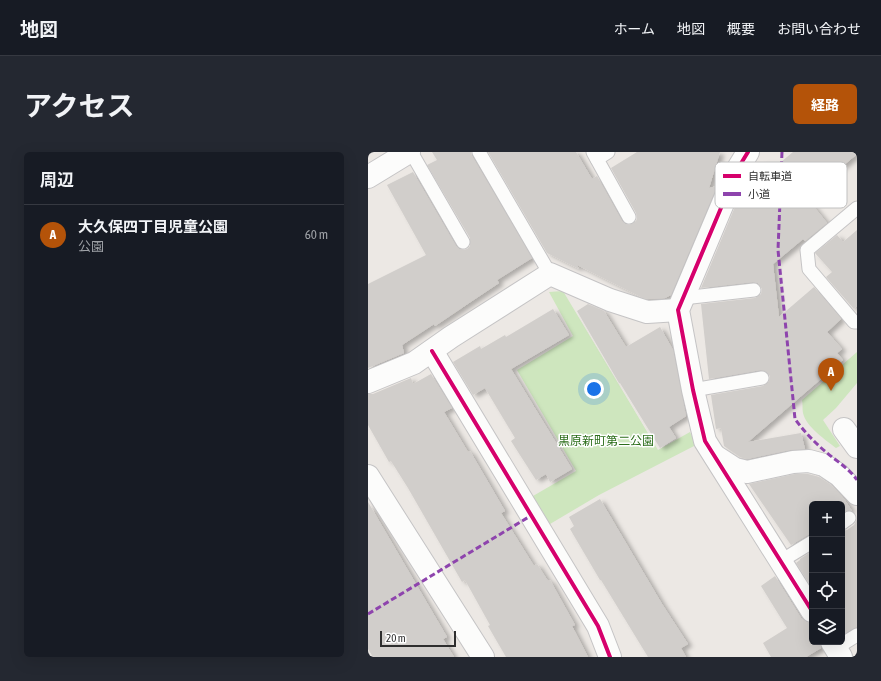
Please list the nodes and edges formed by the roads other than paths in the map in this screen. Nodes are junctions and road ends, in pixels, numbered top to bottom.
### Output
1 (410, 152) edge
2 (479, 152) edge
3 (608, 152) edge
4 (748, 152) edge
5 (595, 156) edge
6 (742, 162) edge
7 (368, 177) edge
8 (721, 208) edge
9 (857, 208) edge
10 (629, 217) dead end
11 (463, 242) dead end
12 (550, 274) junction
13 (754, 290) dead end
14 (680, 304) junction
15 (857, 322) edge
16 (432, 350) junction
17 (762, 378) dead end
18 (368, 382) edge
19 (693, 390) junction
20 (844, 429) dead end
21 (857, 447) edge
22 (714, 455) junction
23 (368, 476) edge
24 (857, 494) edge
25 (809, 544) edge
26 (781, 561) junction
27 (811, 609) edge
28 (857, 635) edge
29 (836, 649) edge
30 (483, 657) edge
31 (610, 657) edge

1 - 7 street
1 - 11 lane
2 - 12 lane
3 - 5 lane
4 - 6 street
5 - 10 lane
8 - 14 street
9 - 15 lane
12 - 14 street
12 - 16 street
13 - 14 lane
14 - 19 street
16 - 18 street
16 - 31 street
17 - 19 lane
19 - 22 street
20 - 21 street
22 - 24 street
22 - 26 street
23 - 30 street
25 - 26 lane
26 - 27 street
28 - 29 lane

